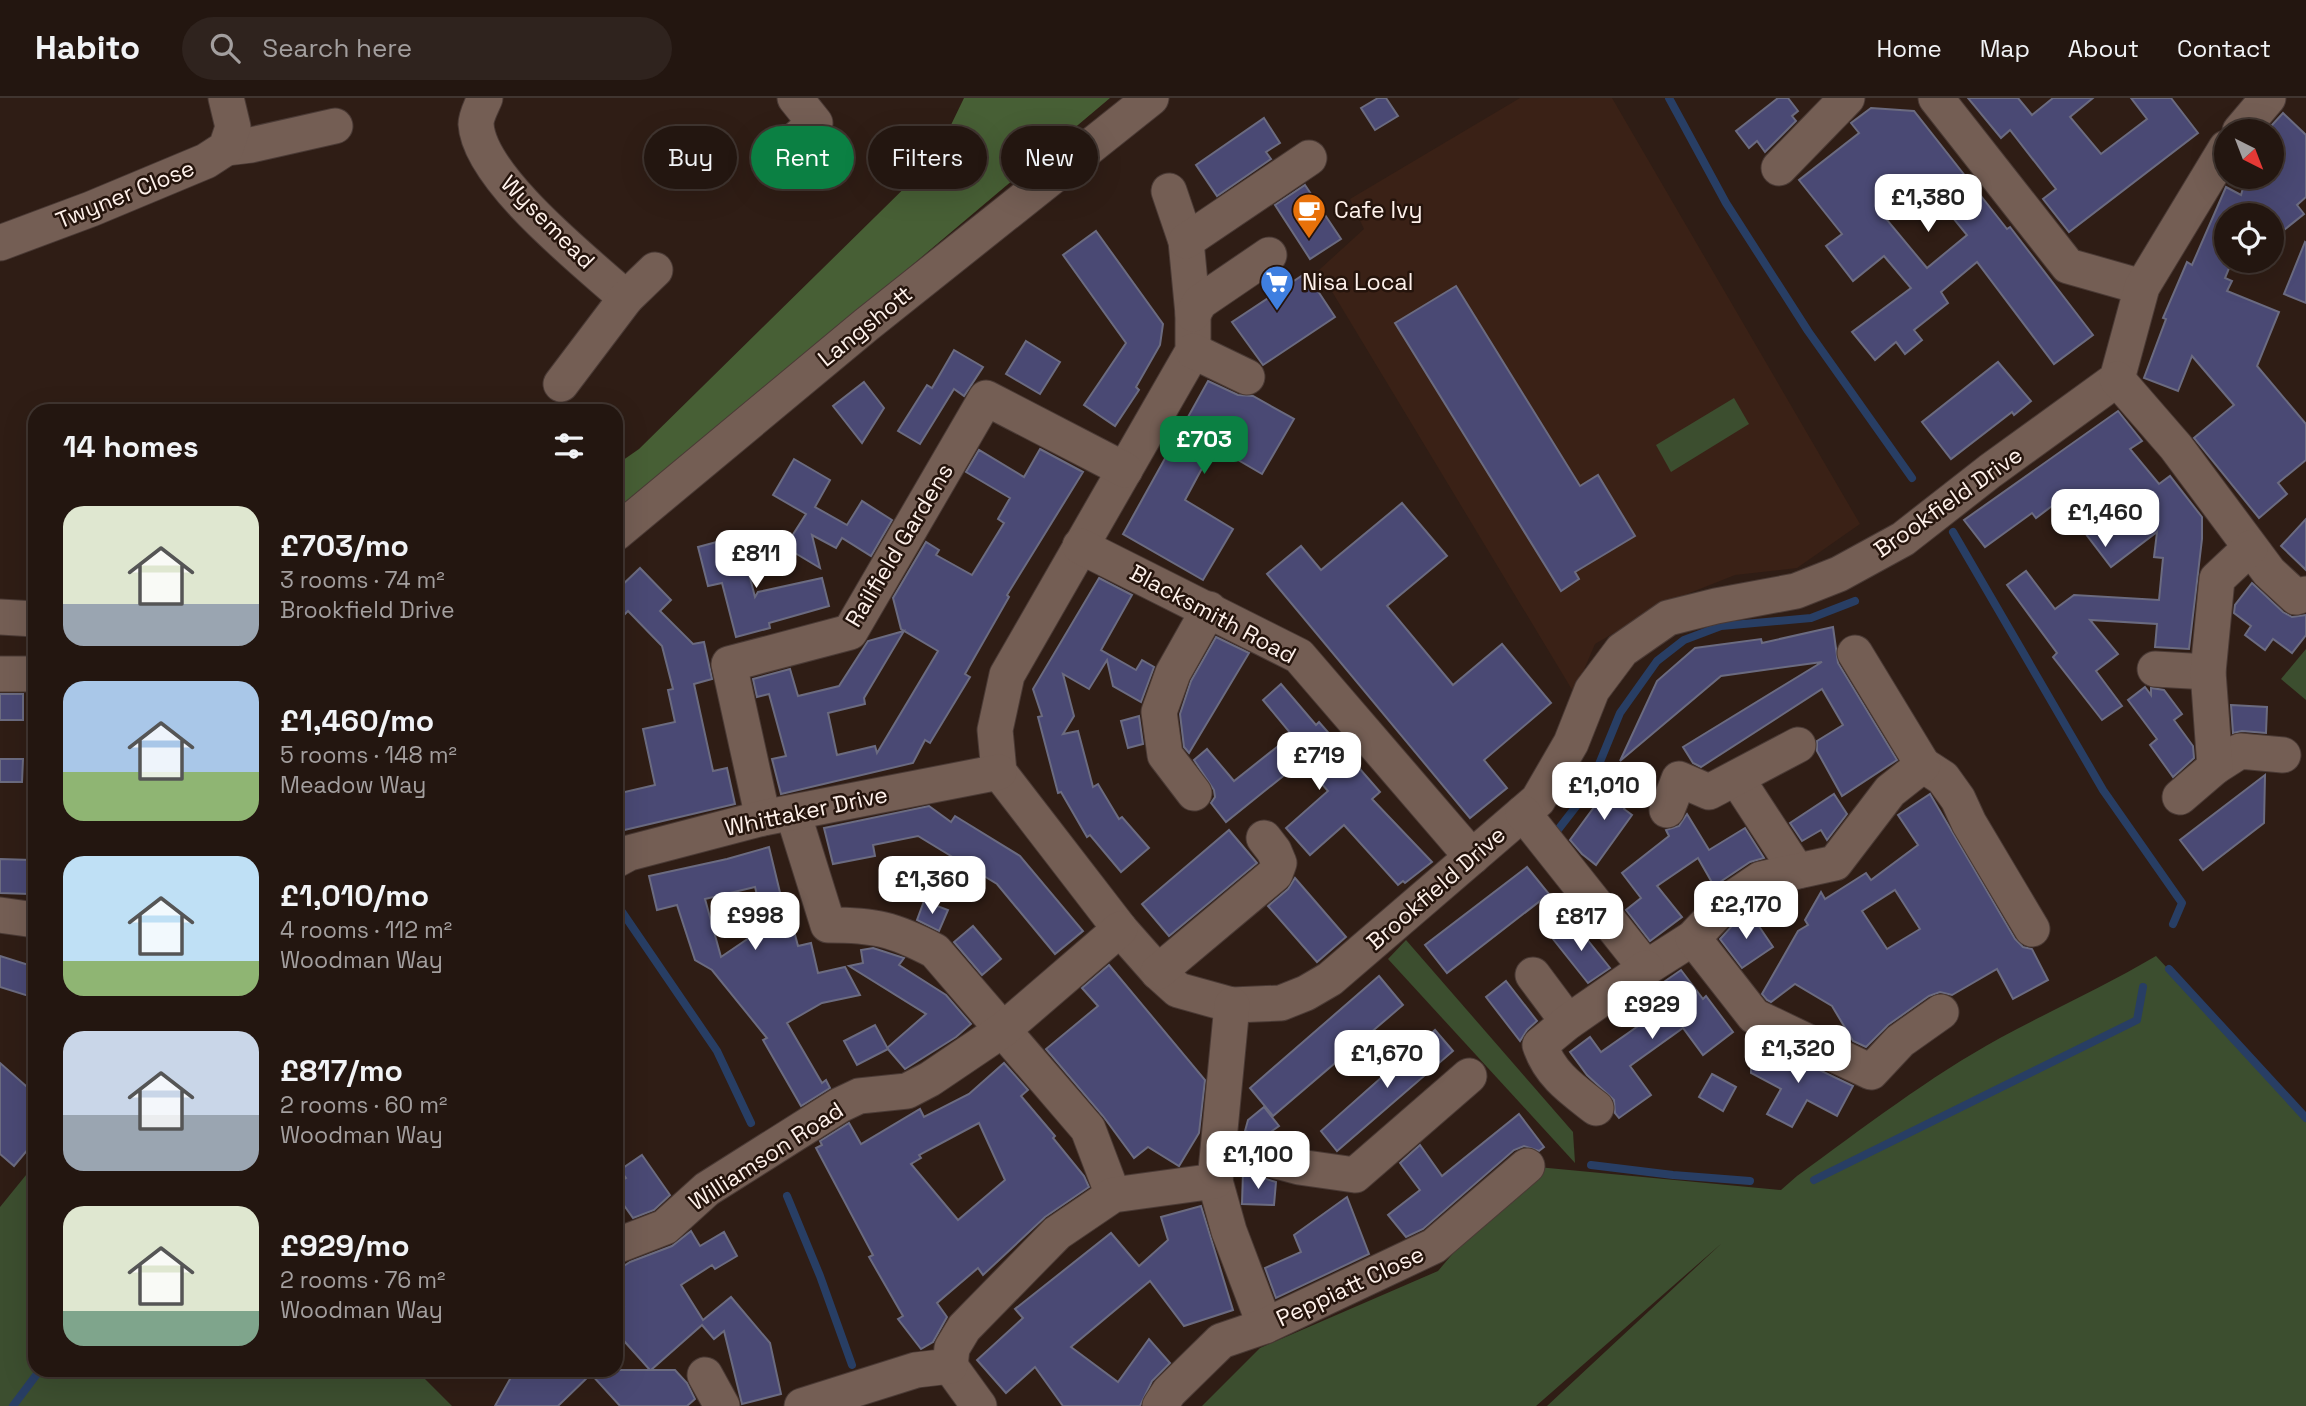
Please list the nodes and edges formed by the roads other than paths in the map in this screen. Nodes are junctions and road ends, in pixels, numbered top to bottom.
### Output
1 (485, 98) edge
2 (795, 98) edge
3 (1151, 98) edge
4 (1847, 98) edge
5 (1936, 98) edge
6 (2268, 98) edge
7 (2250, 119) edge
8 (228, 124) edge
9 (335, 126) dead end
10 (812, 126) edge
11 (1309, 158) dead end
12 (1779, 168) dead end
13 (2214, 168) edge
14 (1169, 191) dead end
15 (1186, 241) junction
16 (0, 243) edge
17 (1269, 255) dead end
18 (655, 270) dead end
19 (2142, 287) junction
20 (626, 298) junction
21 (1193, 314) junction
22 (1192, 351) junction
23 (1247, 377) dead end
24 (2117, 379) junction
25 (561, 384) dead end
26 (1125, 470) junction
27 (623, 528) edge
28 (1080, 546) junction
29 (2250, 548) junction
30 (2306, 594) edge
31 (1209, 609) junction
32 (0, 617) edge
33 (28, 619) edge
34 (1855, 653) dead end
35 (2155, 669) dead end
36 (2207, 672) junction
37 (0, 674) edge
38 (28, 674) edge
39 (1798, 745) dead end
40 (2283, 755) dead end
41 (1923, 765) junction
42 (2215, 767) junction
43 (999, 772) junction
44 (1737, 779) junction
45 (1194, 793) dead end
46 (2180, 797) dead end
47 (1667, 810) dead end
48 (1523, 813) junction
49 (778, 815) junction
50 (1264, 838) dead end
51 (623, 856) edge
52 (1472, 857) junction
53 (1797, 871) junction
54 (0, 915) edge
55 (28, 918) edge
56 (1120, 929) junction
57 (2032, 929) dead end
58 (1692, 938) junction
59 (1646, 968) junction
60 (1158, 972) junction
61 (1533, 975) dead end
62 (1232, 1005) junction
63 (1941, 1012) dead end
64 (1568, 1022) junction
65 (1004, 1029) junction
66 (1469, 1076) dead end
67 (1596, 1108) dead end
68 (1219, 1145) junction
69 (1527, 1166) dead end
70 (1215, 1181) junction
71 (1113, 1195) junction
72 (623, 1242) edge
73 (1265, 1326) junction
74 (950, 1366) junction
75 (705, 1375) dead end
76 (722, 1406) edge
77 (802, 1406) edge
78 (979, 1406) edge
79 (1160, 1406) edge

1 - 20 street, Wysemead
2 - 10 street
3 - 27 street, Langshott
4 - 12 street
5 - 19 street
6 - 7 street
8 - 9 street
8 - 16 street, Twyner Close
11 - 15 street
13 - 19 street
14 - 15 street
15 - 21 street
17 - 21 street
18 - 20 street
19 - 24 street
20 - 25 street
21 - 22 street
22 - 23 street
22 - 26 street
24 - 29 street
24 - 48 street, Brookfield Drive
26 - 28 street
26 - 49 street, Railfield Gardens
28 - 31 street, Blacksmith Road
28 - 43 street
29 - 30 street
29 - 36 street
31 - 45 street
31 - 52 street, Blacksmith Road
32 - 33 street
34 - 41 street
35 - 36 street
36 - 42 street
37 - 38 street
39 - 44 street
40 - 42 street
41 - 53 street
41 - 57 street
42 - 46 street
43 - 49 street, Whittaker Drive
43 - 56 street, Brookfield Drive
44 - 47 street
44 - 53 street
48 - 52 street, Brookfield Drive
48 - 59 street
49 - 51 street, Whittaker Drive
49 - 65 street
50 - 60 street
52 - 62 street, Brookfield Drive
53 - 58 street
54 - 55 street
56 - 60 street, Brookfield Drive
56 - 65 street, Williamson Road
58 - 59 street
58 - 63 street
59 - 64 street
60 - 62 street, Brookfield Drive
61 - 64 street
62 - 68 street, Peppiatt Close
64 - 67 street
65 - 71 street
65 - 72 street, Williamson Road
66 - 68 street
68 - 70 street, Peppiatt Close
69 - 73 street, Peppiatt Close
70 - 71 street
70 - 73 street, Peppiatt Close
71 - 74 street
73 - 79 street
74 - 77 street
74 - 78 street
75 - 76 street

